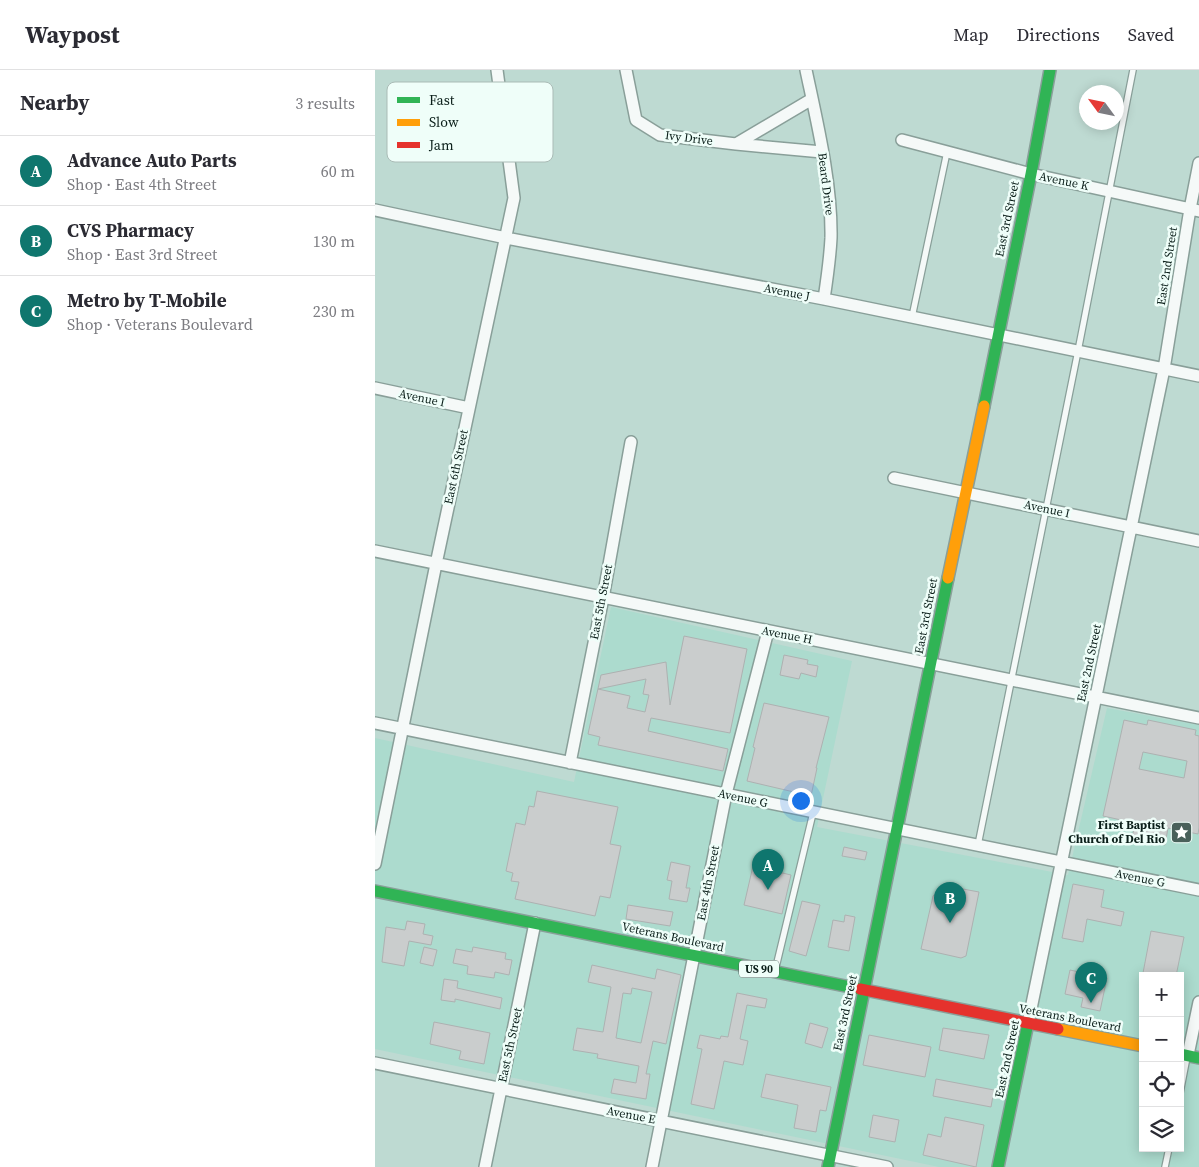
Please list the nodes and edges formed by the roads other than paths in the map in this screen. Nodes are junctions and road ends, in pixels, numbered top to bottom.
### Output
1 (626, 70) edge
2 (806, 70) edge
3 (1050, 70) edge
4 (1133, 70) edge
5 (812, 99) junction
6 (902, 140) dead end
7 (736, 144) junction
8 (822, 152) junction
9 (947, 152) junction
10 (509, 162) edge
11 (1199, 163) edge
12 (1031, 174) junction
13 (1110, 191) junction
14 (375, 210) edge
15 (1194, 210) edge
16 (506, 238) junction
17 (824, 299) junction
18 (912, 317) junction
19 (997, 334) junction
20 (1078, 351) junction
21 (1164, 369) junction
22 (1199, 376) edge
23 (375, 388) edge
24 (469, 408) junction
25 (631, 442) dead end
26 (894, 478) dead end
27 (965, 492) junction
28 (1045, 509) junction
29 (1131, 527) junction
30 (1199, 541) edge
31 (375, 551) edge
32 (436, 564) junction
33 (603, 598) junction
34 (768, 631) junction
35 (930, 664) junction
36 (1011, 680) junction
37 (1096, 697) junction
38 (1199, 718) edge
39 (375, 723) edge
40 (403, 729) junction
41 (570, 762) junction
42 (726, 794) junction
43 (813, 813) junction
44 (897, 829) junction
45 (978, 845) junction
46 (1062, 862) junction
47 (375, 864) edge
48 (1199, 890) edge
49 (375, 891) edge
50 (535, 923) junction
51 (694, 955) junction
52 (774, 973) junction
53 (864, 990) junction
54 (1199, 1002) edge
55 (1028, 1023) junction
56 (1139, 1045) edge
57 (1189, 1056) edge
58 (375, 1063) edge
59 (1184, 1077) edge
60 (501, 1089) junction
61 (661, 1121) junction
62 (1168, 1152) edge
63 (829, 1161) edge
64 (485, 1167) edge
65 (652, 1167) edge
66 (887, 1167) edge
67 (998, 1167) edge
68 (1165, 1167) edge

1 - 7 street, Ivy Drive
2 - 5 street, Beard Drive
3 - 12 street, East 3rd Street
4 - 13 lane
5 - 7 street
5 - 8 street, Beard Drive
6 - 9 street, Avenue K
7 - 8 street, Ivy Drive
8 - 17 street, Beard Drive
9 - 12 street, Avenue K
9 - 18 lane
10 - 16 street, East 6th Street
11 - 15 street, East 2nd Street
12 - 13 street, Avenue K
12 - 19 street, East 3rd Street
13 - 15 street, Avenue K
13 - 20 lane
14 - 16 street, Avenue J
15 - 21 street, East 2nd Street
16 - 17 street, Avenue J
16 - 24 street, East 6th Street
17 - 18 street, Avenue J
18 - 19 street, Avenue J
19 - 20 street, Avenue J
19 - 27 street, East 3rd Street
20 - 21 street, Avenue J
20 - 28 lane
21 - 22 street, Avenue J
21 - 29 street, East 2nd Street
23 - 24 street, Avenue I
24 - 32 street, East 6th Street
25 - 33 street, East 5th Street
26 - 27 street, Avenue I
27 - 28 street, Avenue I
27 - 35 street, East 3rd Street
28 - 29 street, Avenue I
28 - 36 lane
29 - 30 street, Avenue I
29 - 37 street, East 2nd Street
31 - 32 street, Avenue H
32 - 33 street, Avenue H
32 - 40 street, East 6th Street
33 - 34 street, Avenue H
33 - 41 street, East 5th Street
34 - 35 street, Avenue H
34 - 42 street, East 4th Street
35 - 36 street, Avenue H
35 - 44 street, East 3rd Street
36 - 37 street, Avenue H
36 - 45 lane
37 - 38 street, Avenue H
37 - 46 street, East 2nd Street
39 - 40 street, Avenue G
40 - 41 street, Avenue G
40 - 47 street, East 6th Street
41 - 42 street, Avenue G
42 - 43 street, Avenue G
42 - 51 street, East 4th Street
43 - 44 street, Avenue G
43 - 52 lane
44 - 45 street, Avenue G
44 - 53 street, East 3rd Street
45 - 46 street, Avenue G
46 - 48 street, Avenue G
46 - 55 street, East 2nd Street
49 - 50 street, Veterans Boulevard / US 90
50 - 51 street, Veterans Boulevard / US 90
50 - 60 street, East 5th Street
51 - 52 street, Veterans Boulevard / US 90
51 - 61 street, East 4th Street
52 - 53 street, Veterans Boulevard / US 90
53 - 55 street, Veterans Boulevard / US 90
53 - 63 street, East 3rd Street
54 - 57 street
55 - 56 street, Veterans Boulevard / US 90
55 - 67 street, East 2nd Street
57 - 59 lane
58 - 60 street, Avenue E
60 - 61 street, Avenue E
60 - 64 street, East 5th Street
61 - 63 street, Avenue E
61 - 65 street, East 4th Street
62 - 68 lane
63 - 66 street, Avenue E

